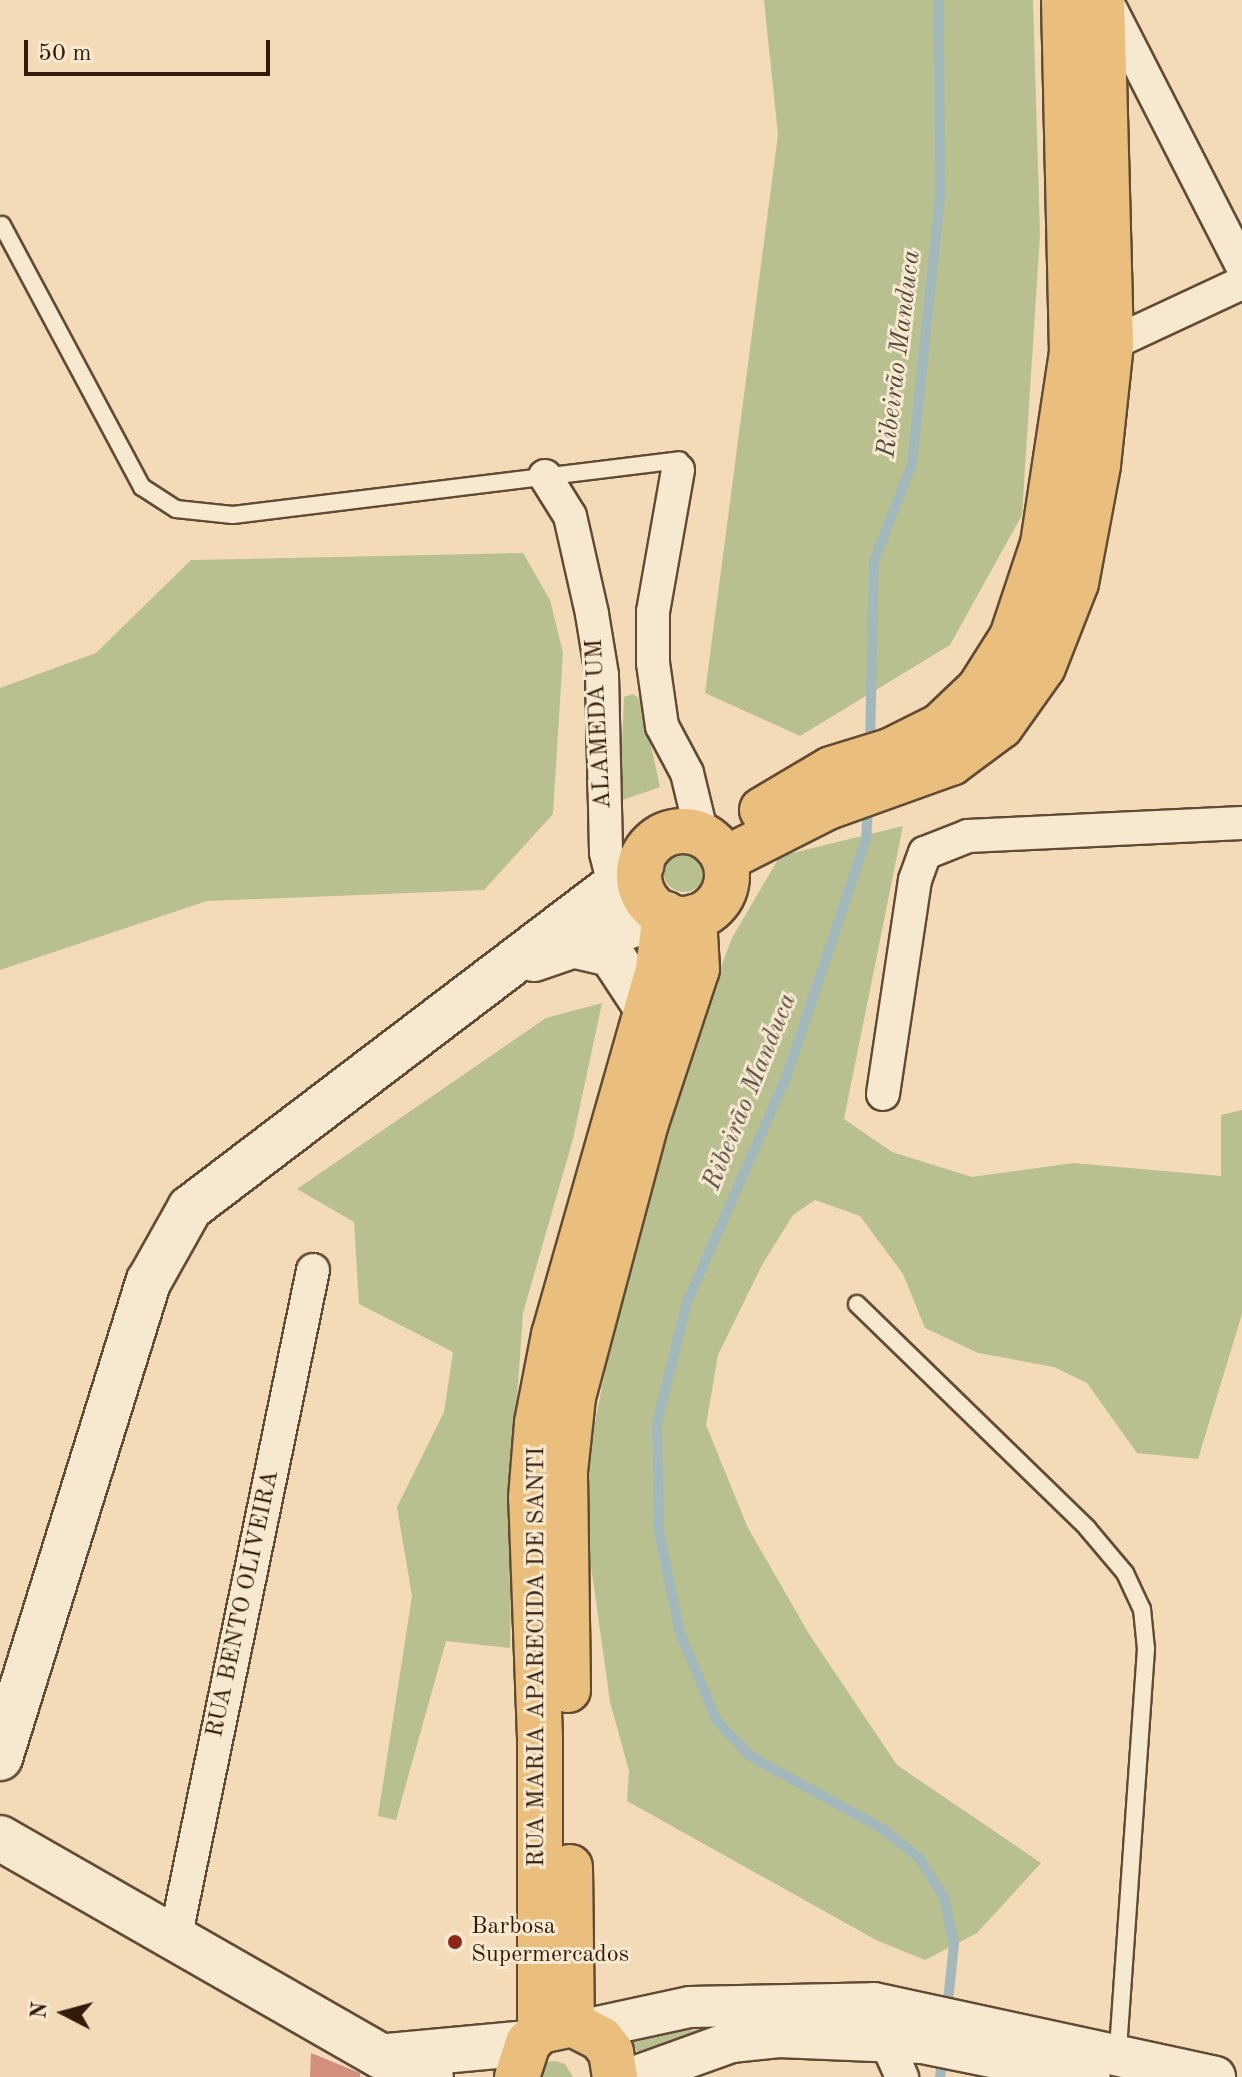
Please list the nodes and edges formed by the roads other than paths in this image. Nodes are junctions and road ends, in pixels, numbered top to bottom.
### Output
1 (1064, 0) edge
2 (1104, 0) edge
3 (2, 225) dead end
4 (1242, 266) edge
5 (1242, 283) edge
6 (1111, 344) junction
7 (679, 465) joint
8 (545, 476) junction
9 (891, 769) junction
10 (1242, 823) edge
11 (713, 844) junction
12 (627, 875) junction
13 (679, 916) junction
14 (572, 945) junction
15 (495, 974) junction
16 (646, 1007) junction
17 (883, 1094) dead end
18 (313, 1270) dead end
19 (857, 1304) dead end
20 (0, 1758) edge
21 (0, 1838) edge
22 (175, 1939) junction
23 (911, 2032) junction
24 (549, 2041) edge
25 (381, 2056) junction
26 (1086, 2069) edge
27 (431, 2077) edge
28 (615, 2077) edge
29 (634, 2077) edge
30 (902, 2077) edge
31 (1215, 2077) edge

1 - 9 main road
2 - 4 street
2 - 6 main road
3 - 8 lane
5 - 6 street
6 - 9 main road
7 - 8 lane
7 - 11 street
8 - 12 street, ALAMEDA UM
9 - 11 main road
10 - 17 street
11 - 12 main road
11 - 13 main road
12 - 13 main road
12 - 15 main road
13 - 14 main road
13 - 16 main road, RUA MARIA APARECIDA DE SANTI
13 - 24 main road, RUA MARIA APARECIDA DE SANTI
14 - 15 main road
14 - 16 main road
15 - 20 main road
16 - 24 main road, RUA MARIA APARECIDA DE SANTI
18 - 22 street, RUA BENTO OLIVEIRA
19 - 26 lane
21 - 22 main road
22 - 25 main road
23 - 24 street
23 - 26 street
23 - 29 street
23 - 30 street
24 - 25 main road
24 - 28 main road
25 - 27 main road
26 - 31 street

